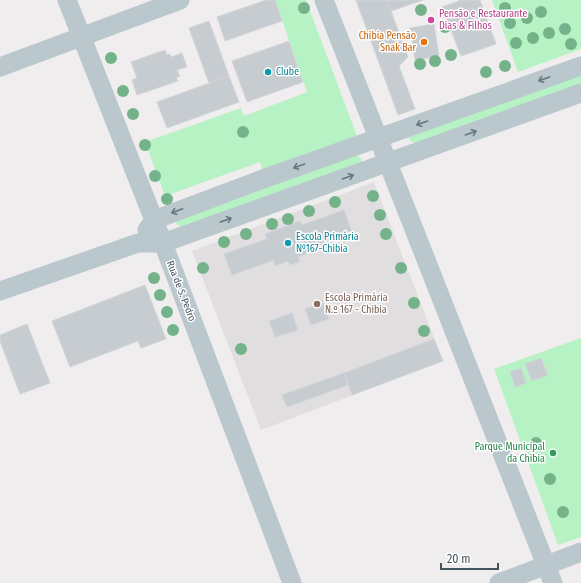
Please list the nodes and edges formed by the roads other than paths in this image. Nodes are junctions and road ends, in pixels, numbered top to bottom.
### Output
1 (67, 0) edge
2 (180, 0) edge
3 (324, 0) edge
4 (81, 37) junction
5 (581, 66) edge
6 (0, 67) edge
7 (581, 93) edge
8 (377, 138) junction
9 (387, 163) junction
10 (154, 220) junction
11 (138, 243) junction
12 (163, 243) junction
13 (0, 291) edge
14 (581, 552) edge
15 (546, 565) junction
16 (292, 583) edge
17 (499, 583) edge
18 (553, 583) edge

1 - 4 street, Rua de S. Pedro
2 - 4 street
3 - 8 street
4 - 6 street
4 - 10 street, Rua de S. Pedro
5 -> 8 street
9 -> 7 street
8 - 9 street
8 -> 10 street
12 -> 9 street
9 - 15 street
10 - 11 street
10 - 12 street, Rua de S. Pedro
11 - 12 street
11 - 13 street
12 - 16 street, Rua de S. Pedro
14 - 15 street
15 - 17 street
15 - 18 street

